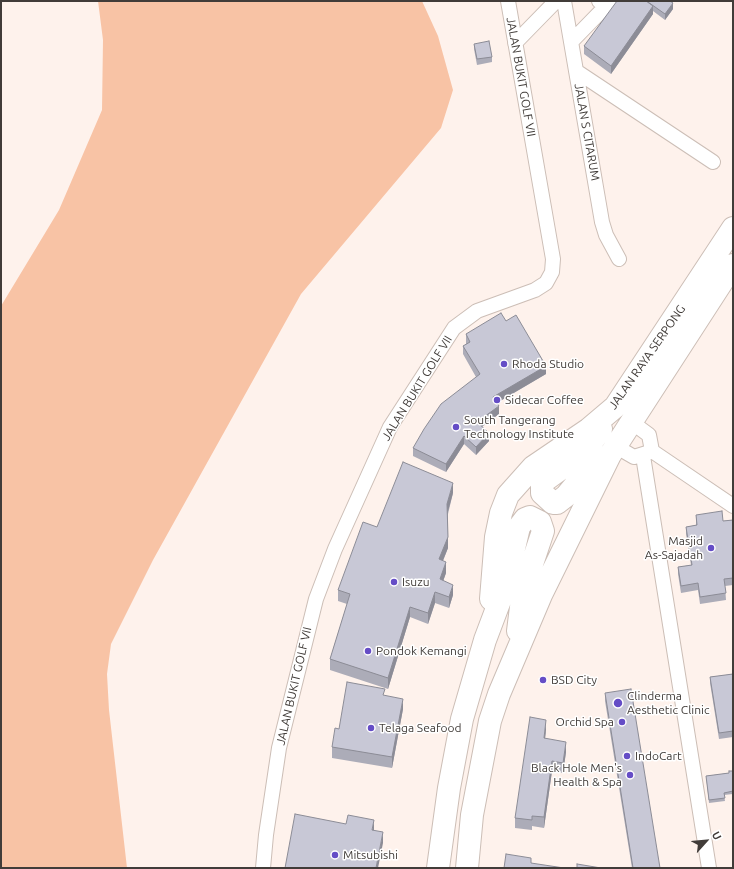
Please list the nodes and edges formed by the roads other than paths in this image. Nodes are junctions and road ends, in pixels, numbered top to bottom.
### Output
1 (508, 1) edge
2 (556, 1) edge
3 (564, 1) edge
4 (606, 2) edge
5 (571, 42) junction
6 (515, 43) junction
7 (576, 71) junction
8 (713, 162) dead end
9 (733, 228) edge
10 (619, 259) dead end
11 (733, 265) edge
12 (615, 407) junction
13 (630, 421) junction
14 (612, 450) junction
15 (649, 450) junction
16 (733, 506) edge
17 (485, 640) junction
18 (516, 654) junction
19 (263, 868) edge
20 (438, 868) edge
21 (467, 868) edge
22 (709, 868) edge

1 - 6 street, JALAN BUKIT GOLF VII
2 - 6 street
3 - 5 street, JALAN S CITARUM
4 - 5 street
5 - 7 street, JALAN S CITARUM
6 - 19 street, JALAN BUKIT GOLF VII
7 - 8 street
7 - 10 street, JALAN S CITARUM
9 - 12 main road, JALAN RAYA SERPONG
11 - 13 main road, JALAN RAYA SERPONG
12 - 14 main road
12 - 17 main road, JALAN RAYA SERPONG
13 - 14 main road, JALAN RAYA SERPONG
13 - 15 street, JALAN RAYA SERPONG
14 - 15 street
14 - 18 main road, JALAN RAYA SERPONG
15 - 16 street
15 - 22 street
17 - 18 main road
17 - 20 main road
18 - 21 main road

